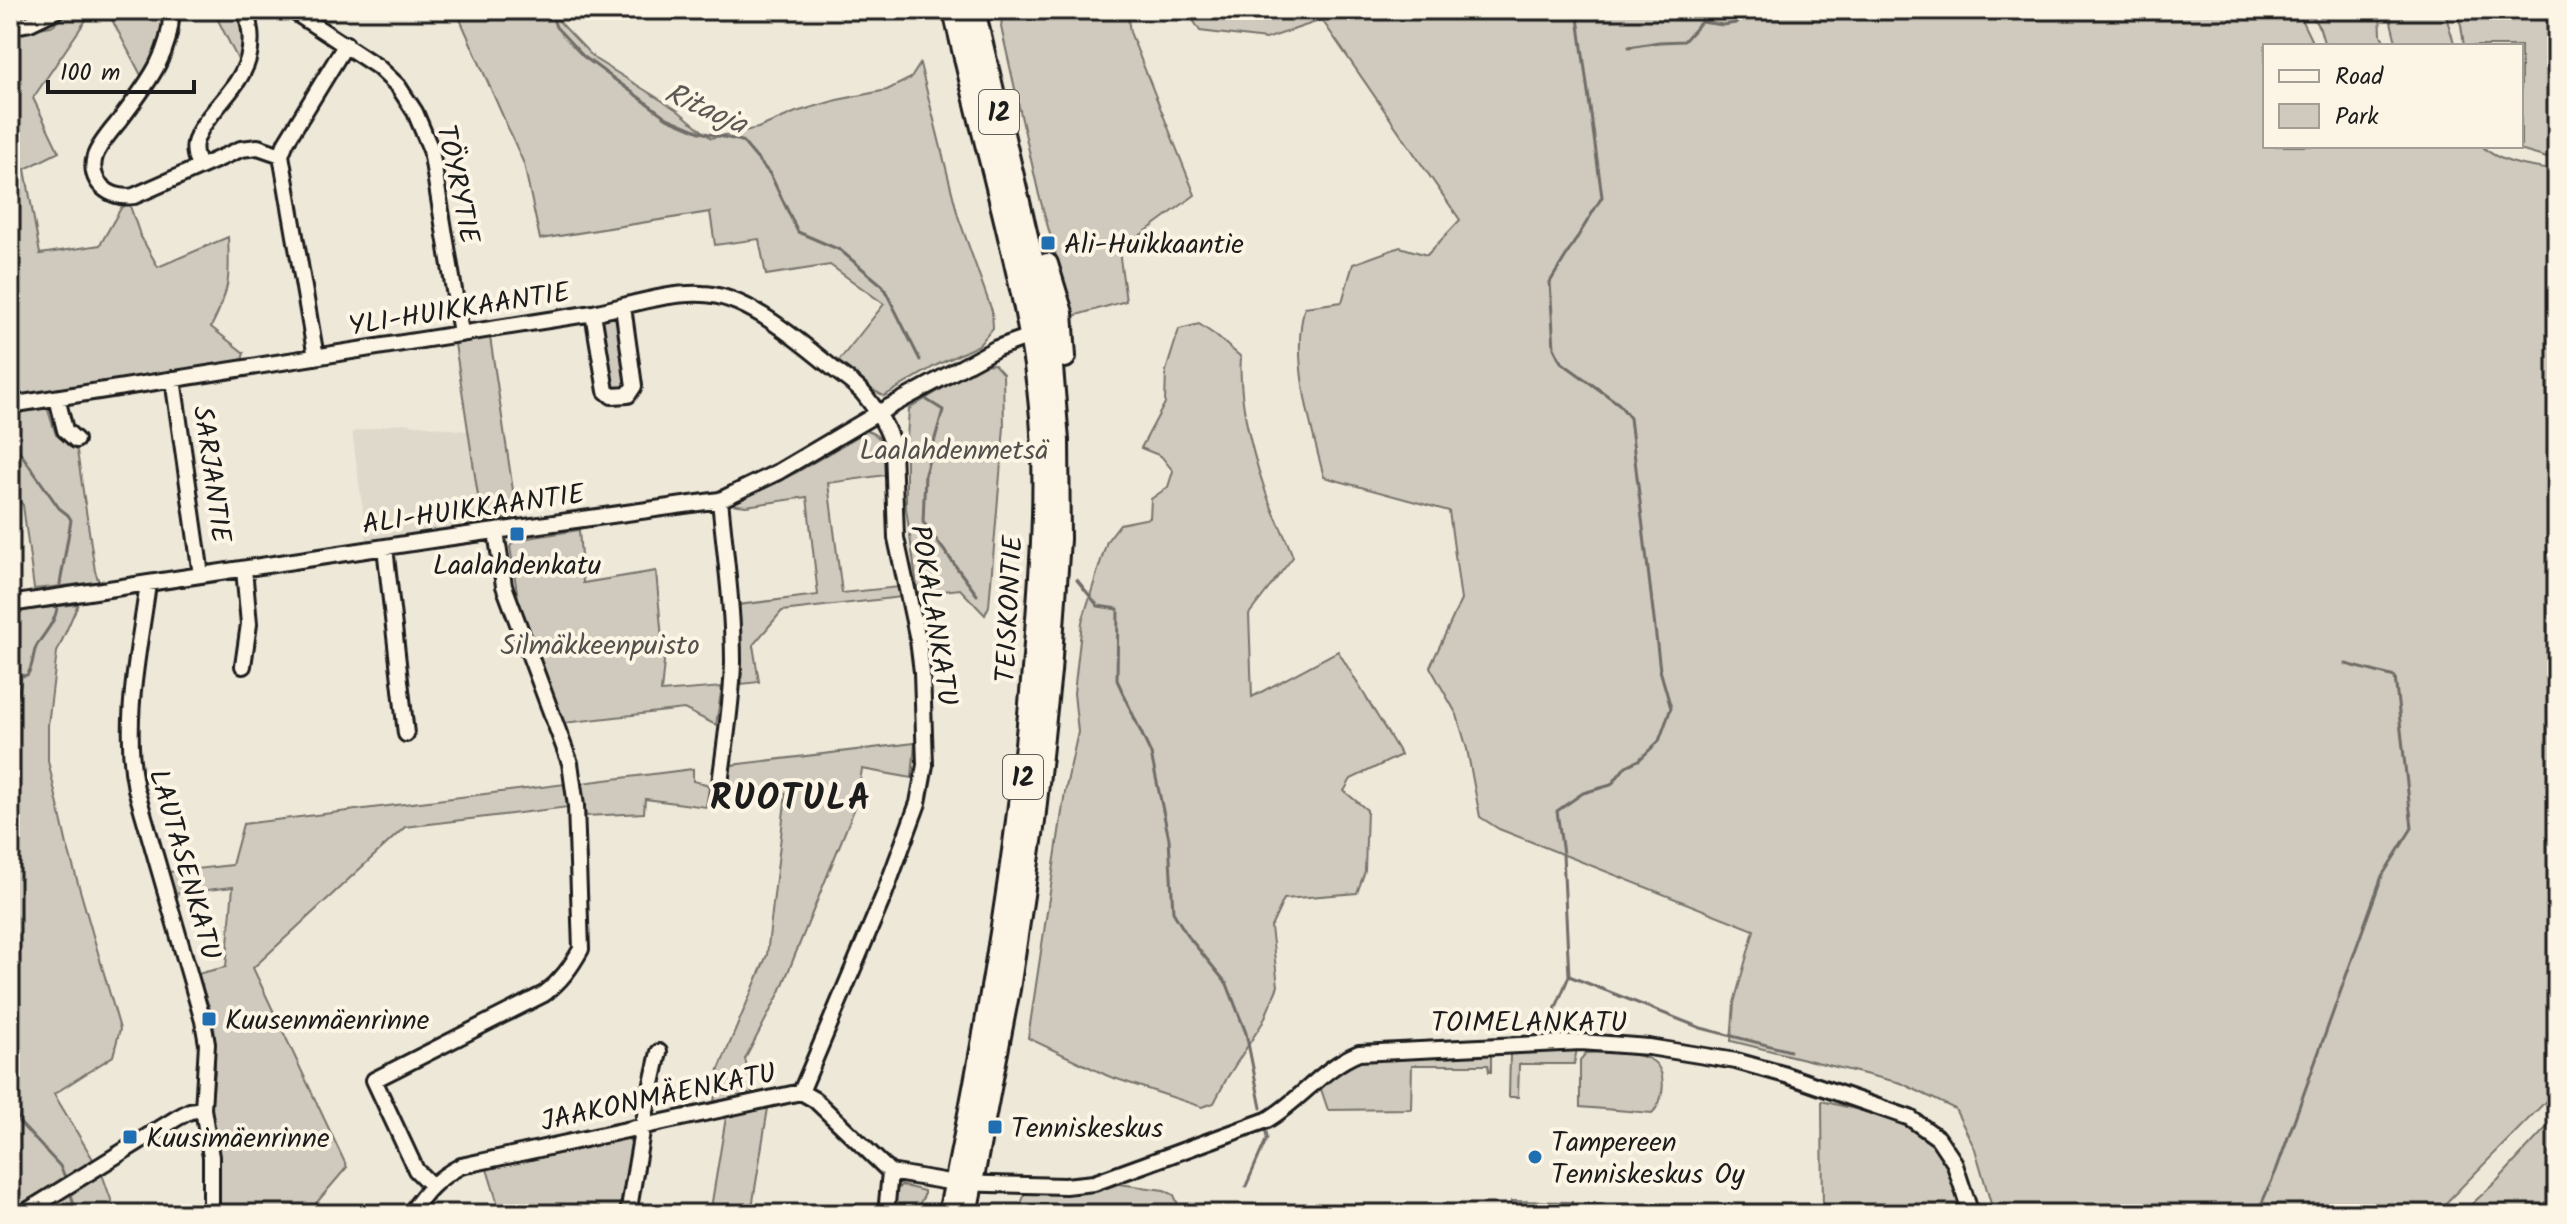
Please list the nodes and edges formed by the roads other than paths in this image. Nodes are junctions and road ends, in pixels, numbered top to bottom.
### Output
1 (57, 10) edge
2 (171, 10) edge
3 (246, 10) edge
4 (291, 10) edge
5 (954, 10) edge
6 (974, 10) edge
7 (10, 27) edge
8 (346, 44) junction
9 (281, 155) junction
10 (199, 167) junction
11 (1023, 214) junction
12 (623, 307) junction
13 (593, 313) junction
14 (461, 333) junction
15 (1040, 333) junction
16 (316, 357) junction
17 (173, 379) junction
18 (57, 398) junction
19 (10, 405) edge
20 (878, 413) junction
21 (76, 440) dead end
22 (1058, 441) junction
23 (720, 500) junction
24 (496, 531) junction
25 (385, 547) junction
26 (244, 569) junction
27 (201, 575) junction
28 (148, 584) junction
29 (10, 604) edge
30 (243, 666) dead end
31 (406, 734) dead end
32 (719, 792) dead end
33 (659, 1052) dead end
34 (801, 1092) junction
35 (203, 1109) junction
36 (643, 1126) junction
37 (890, 1172) junction
38 (964, 1183) junction
39 (431, 1185) junction
40 (22, 1214) edge
41 (211, 1214) edge
42 (410, 1214) edge
43 (628, 1214) edge
44 (886, 1214) edge
45 (949, 1214) edge
46 (966, 1214) edge
47 (1971, 1214) edge

1 - 7 street
2 - 10 street
3 - 10 street
4 - 8 street, TÖYRYTIE
5 - 15 highway, TEISKONTIE / 12
6 - 11 highway, TEISKONTIE / 12
8 - 9 street
8 - 14 street, TÖYRYTIE
9 - 10 street
9 - 16 street
11 - 15 highway, TEISKONTIE / 12
11 - 22 highway, 12
12 - 13 street, YLI-HUIKKAANTIE
12 - 13 street
12 - 20 street, YLI-HUIKKAANTIE
13 - 14 street, YLI-HUIKKAANTIE
14 - 16 street, YLI-HUIKKAANTIE
15 - 20 street, ALI-HUIKKAANTIE
15 - 22 highway, TEISKONTIE / 12
15 - 38 highway, TEISKONTIE / 12
16 - 17 street, YLI-HUIKKAANTIE
17 - 18 street, YLI-HUIKKAANTIE
17 - 27 street, SARJANTIE
18 - 19 street, YLI-HUIKKAANTIE
18 - 21 street
20 - 23 street, ALI-HUIKKAANTIE
20 - 34 street, POKALANKATU
22 - 38 highway, TEISKONTIE / 12
23 - 24 street, ALI-HUIKKAANTIE
23 - 32 street
24 - 25 street, ALI-HUIKKAANTIE
24 - 39 street
25 - 26 street, ALI-HUIKKAANTIE
25 - 31 street
26 - 27 street, ALI-HUIKKAANTIE
26 - 30 street
27 - 28 street, ALI-HUIKKAANTIE
28 - 29 street, ALI-HUIKKAANTIE
28 - 35 street, LAUTASENKATU
33 - 36 street
34 - 36 street, JAAKONMÄENKATU
34 - 37 street, JAAKONMÄENKATU
35 - 40 street
35 - 41 street
36 - 39 street, JAAKONMÄENKATU
36 - 43 street
37 - 38 street
37 - 44 street
38 - 45 highway, TEISKONTIE / 12
38 - 46 highway, TEISKONTIE / 12
38 - 47 street, TOIMELANKATU
39 - 42 street, JAAKONMÄENKATU

